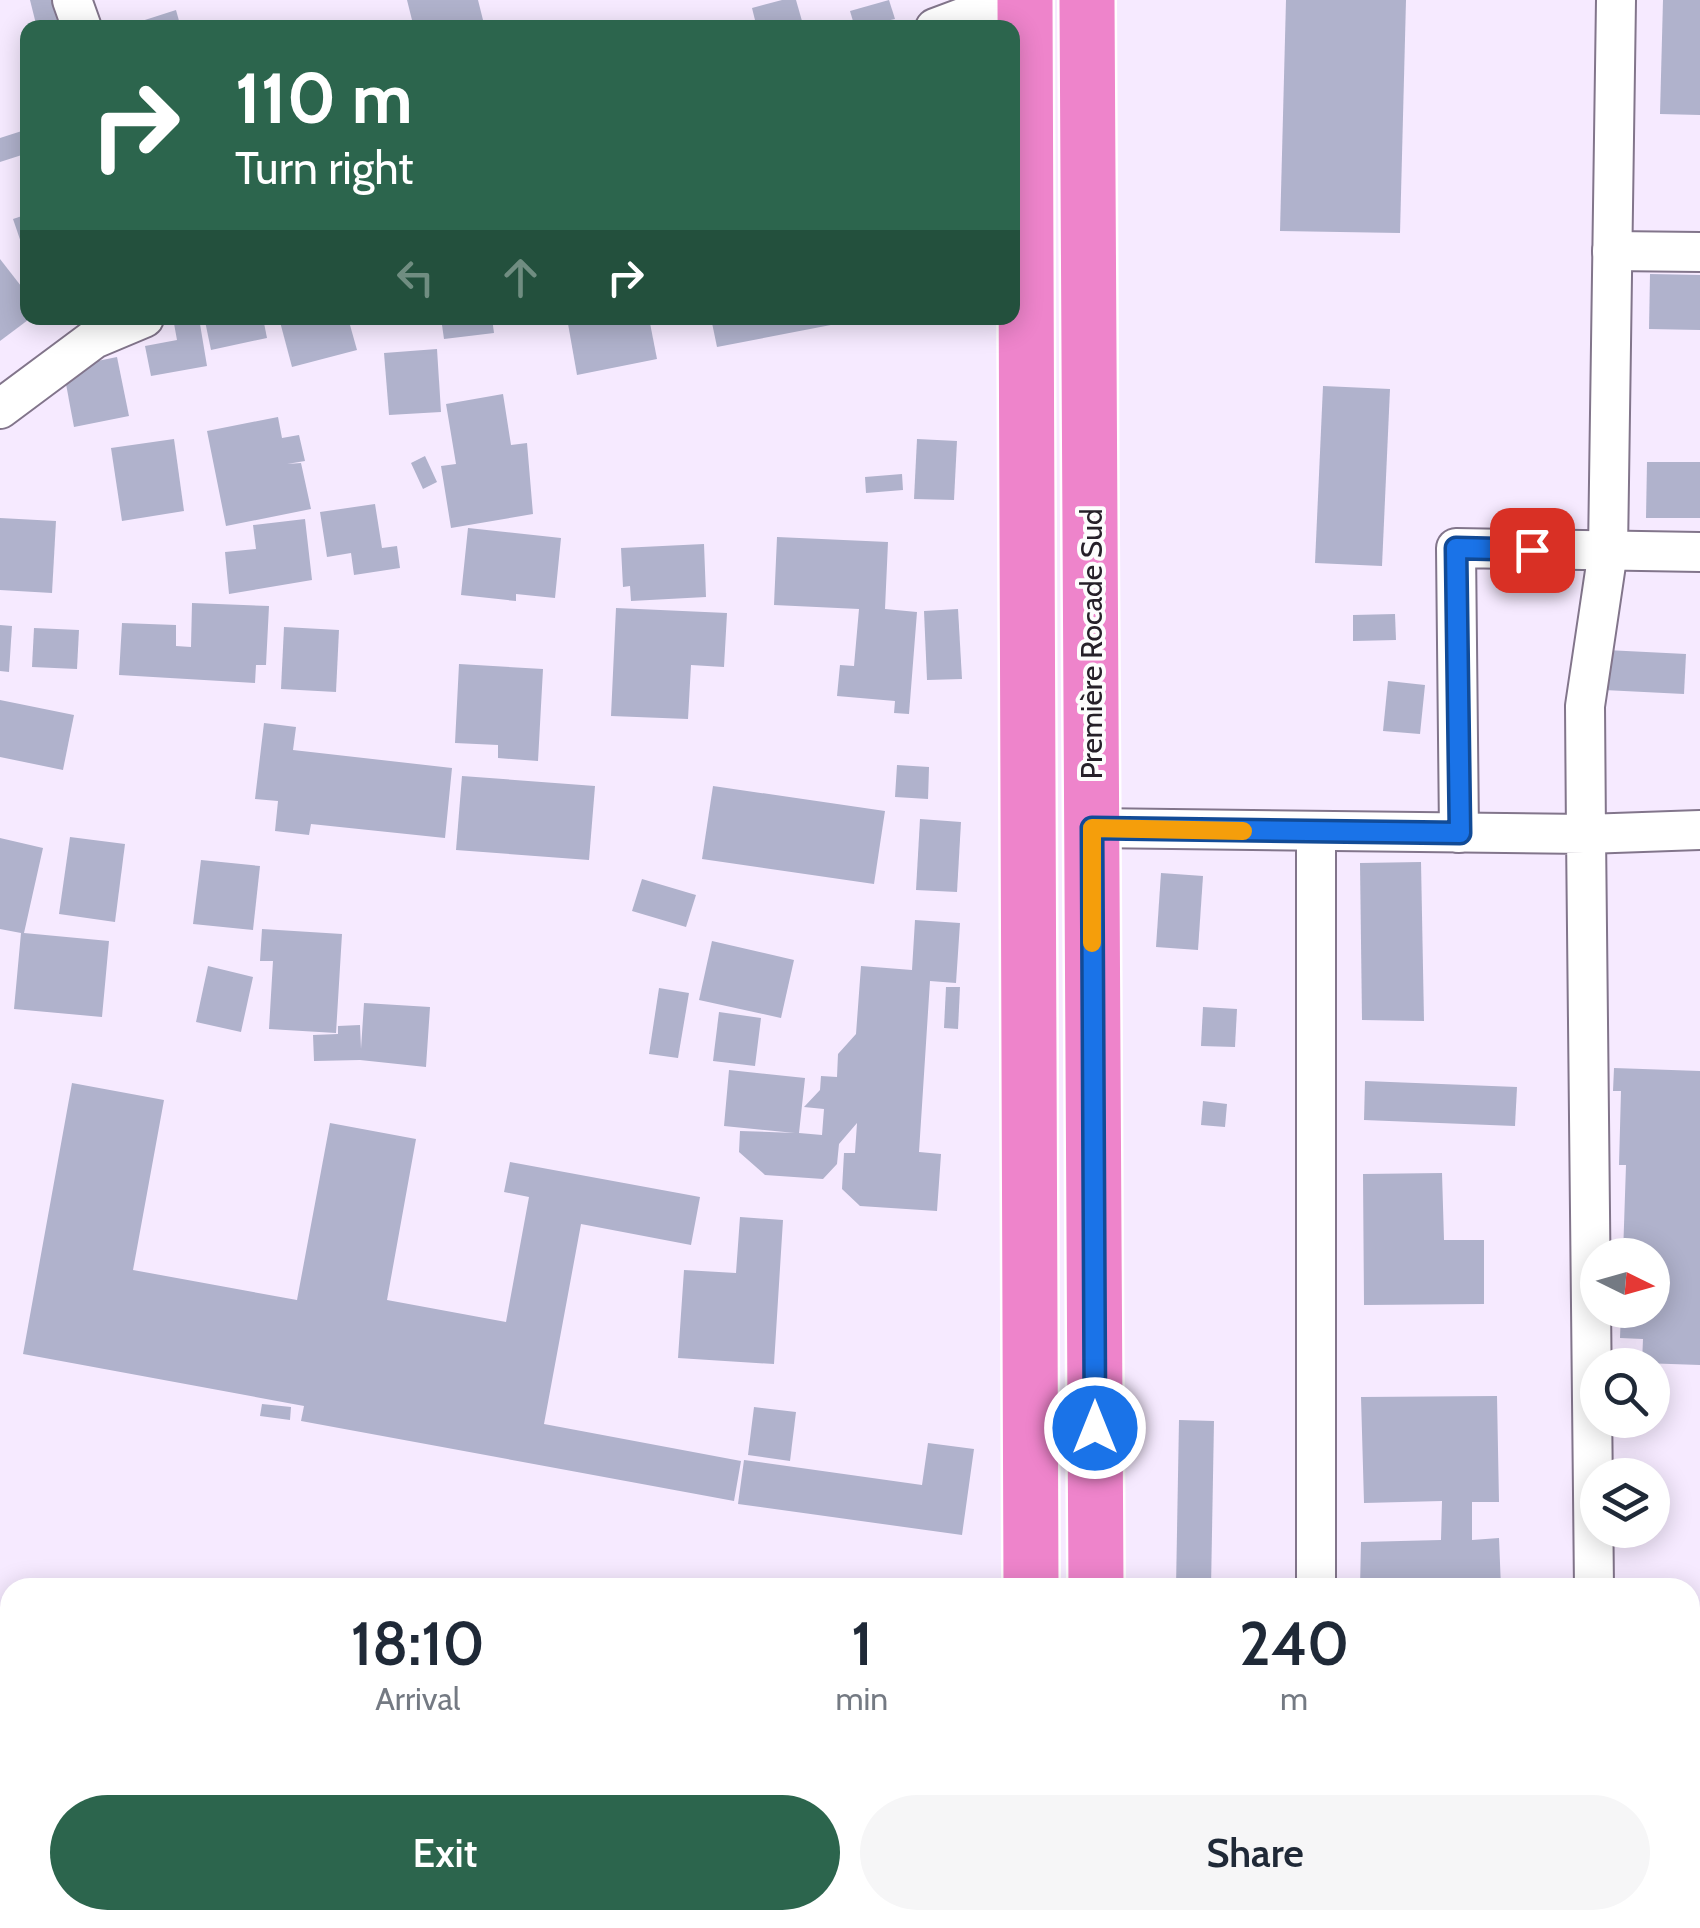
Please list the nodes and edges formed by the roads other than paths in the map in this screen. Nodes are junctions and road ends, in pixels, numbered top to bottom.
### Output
1 (1010, 0) edge
2 (1025, 0) edge
3 (1087, 0) edge
4 (1616, 0) edge
5 (956, 20) edge
6 (1612, 251) junction
7 (1700, 252) edge
8 (127, 325) edge
9 (0, 408) edge
10 (1608, 551) junction
11 (1700, 552) edge
12 (1092, 828) junction
13 (1700, 830) edge
14 (1316, 832) junction
15 (1460, 833) junction
16 (1586, 834) junction
17 (1032, 1578) edge
18 (1096, 1578) edge
19 (1316, 1578) edge
20 (1594, 1578) edge

1 - 5 street
2 - 17 highway, Première Rocade Sud
3 - 12 highway, Première Rocade Sud
4 - 6 street
6 - 7 street
6 - 10 street
8 - 9 street
10 - 11 street
10 - 15 street
10 - 16 street
12 - 14 street
12 - 18 highway, Première Rocade Sud
13 - 16 street
14 - 15 street
14 - 19 street
15 - 16 street
16 - 20 street

